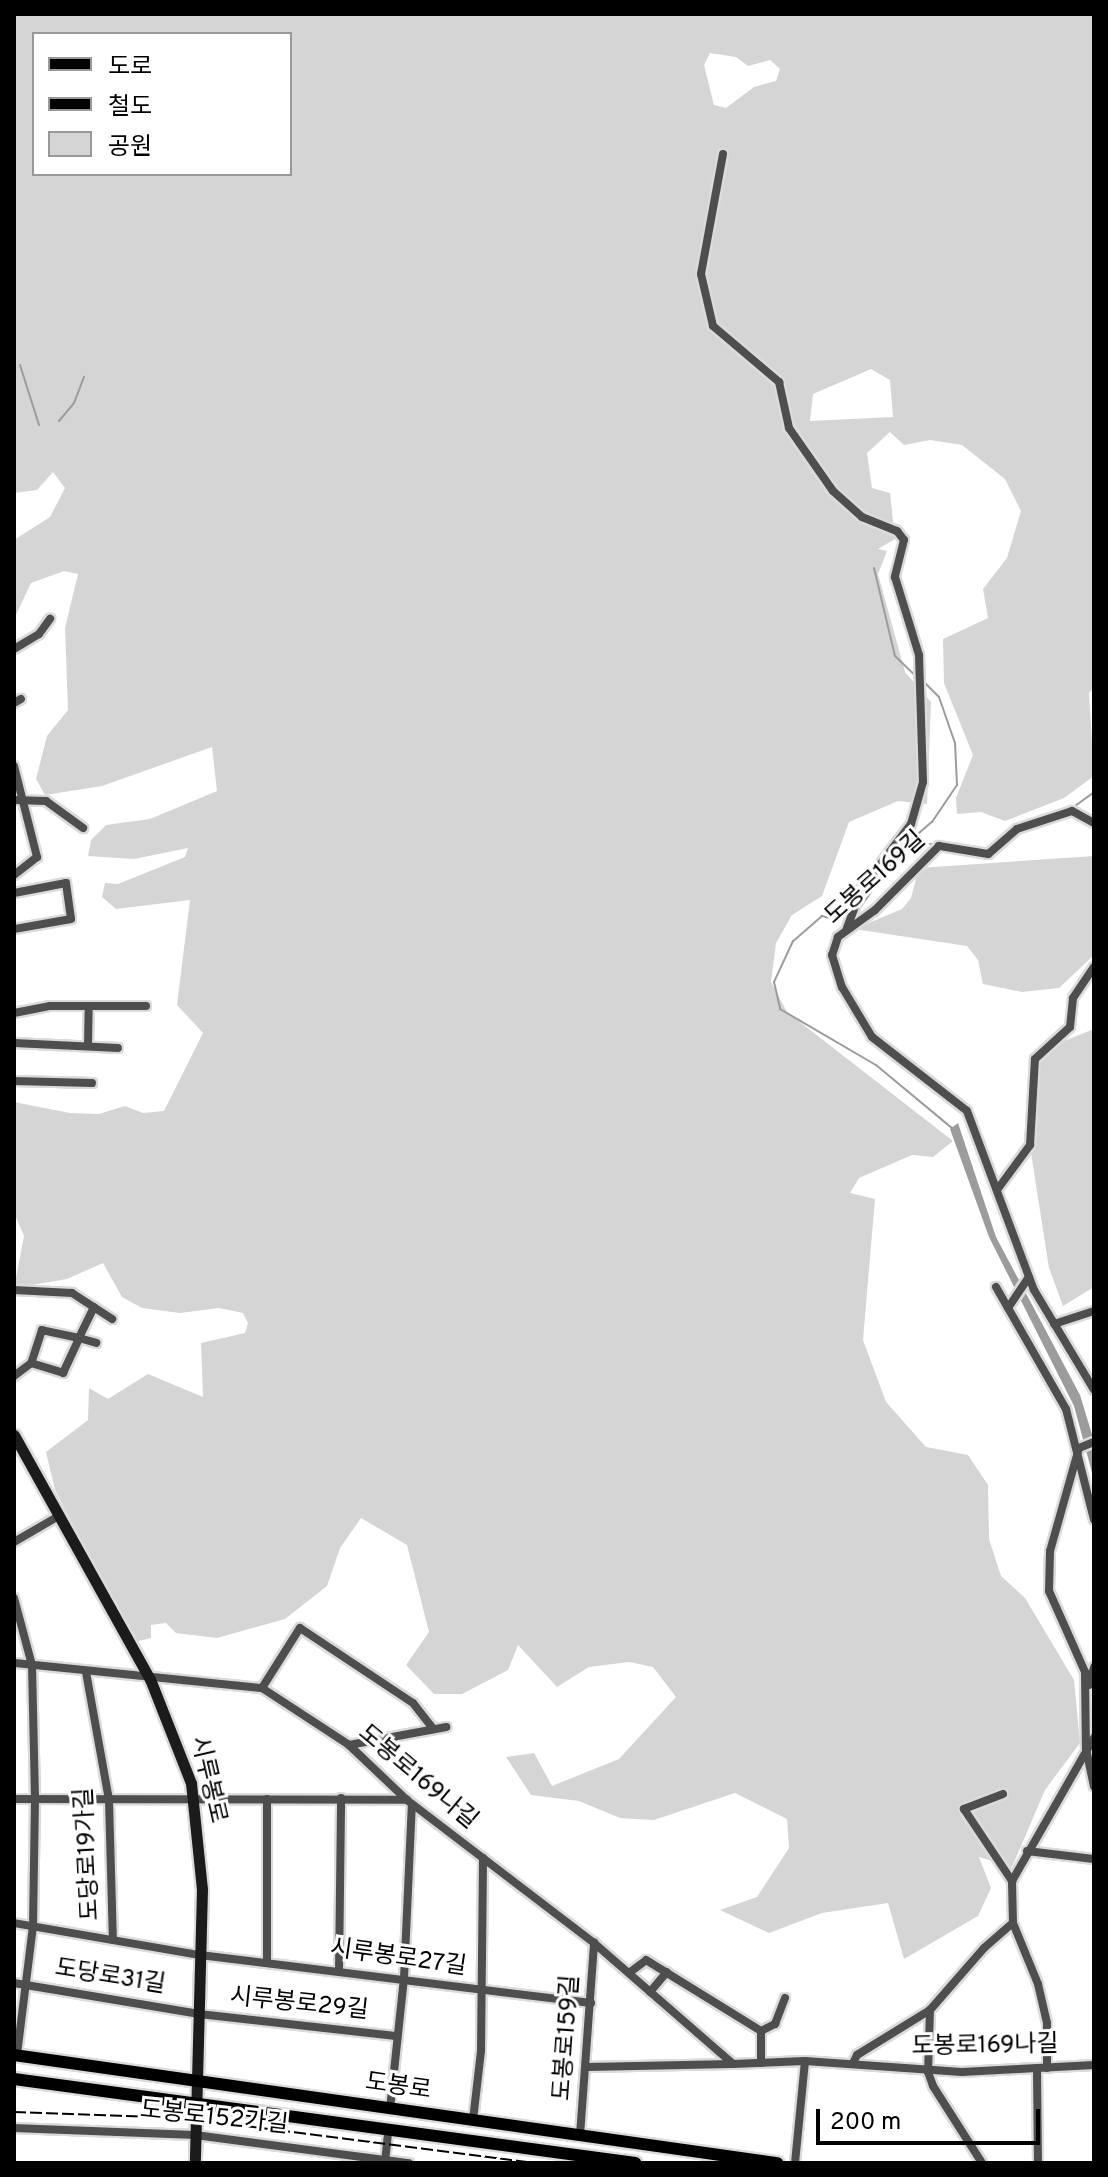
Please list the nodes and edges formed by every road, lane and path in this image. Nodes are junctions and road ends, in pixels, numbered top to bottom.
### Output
1 (723, 154) dead end
2 (50, 619) dead end
3 (14, 649) edge
4 (14, 766) edge
5 (19, 799) edge
6 (1094, 823) edge
7 (83, 828) dead end
8 (14, 875) edge
9 (14, 893) edge
10 (848, 926) junction
11 (14, 929) edge
12 (1094, 967) edge
13 (146, 1006) dead end
14 (89, 1007) junction
15 (14, 1013) edge
16 (14, 1043) edge
17 (88, 1046) junction
18 (118, 1048) dead end
19 (14, 1081) edge
20 (92, 1083) dead end
21 (997, 1190) junction
22 (1027, 1279) junction
23 (996, 1287) dead end
24 (14, 1290) edge
25 (94, 1307) junction
26 (1010, 1307) junction
27 (1094, 1311) edge
28 (112, 1319) dead end
29 (1054, 1324) junction
30 (79, 1338) junction
31 (96, 1343) dead end
32 (31, 1363) junction
33 (14, 1376) edge
34 (1094, 1390) edge
35 (14, 1435) edge
36 (1094, 1442) edge
37 (1080, 1447) junction
38 (57, 1517) junction
39 (1094, 1520) edge
40 (14, 1542) edge
41 (14, 1598) edge
42 (14, 1663) edge
43 (32, 1665) junction
44 (1094, 1667) edge
45 (86, 1672) junction
46 (150, 1679) junction
47 (262, 1688) junction
48 (1087, 1690) junction
49 (446, 1727) dead end
50 (433, 1729) junction
51 (1089, 1744) edge
52 (349, 1745) junction
53 (1094, 1786) edge
54 (1003, 1794) dead end
55 (341, 1798) junction
56 (14, 1799) edge
57 (35, 1799) junction
58 (267, 1799) junction
59 (109, 1800) junction
60 (194, 1800) junction
61 (409, 1802) junction
62 (1027, 1851) junction
63 (483, 1858) junction
64 (1094, 1859) edge
65 (1012, 1881) junction
66 (14, 1923) edge
67 (1013, 1923) junction
68 (33, 1926) junction
69 (113, 1940) junction
70 (594, 1943) junction
71 (200, 1955) junction
72 (267, 1963) junction
73 (339, 1971) junction
74 (667, 1972) junction
75 (629, 1973) junction
76 (404, 1978) junction
77 (14, 1983) edge
78 (26, 1985) junction
79 (481, 1990) junction
80 (650, 1992) junction
81 (785, 1998) dead end
82 (591, 2003) junction
83 (930, 2010) junction
84 (199, 2014) junction
85 (761, 2031) junction
86 (396, 2036) junction
87 (16, 2055) edge
88 (805, 2061) junction
89 (761, 2063) junction
90 (853, 2063) junction
91 (733, 2064) junction
92 (1094, 2065) edge
93 (588, 2067) junction
94 (1047, 2068) junction
95 (1037, 2069) junction
96 (928, 2072) junction
97 (14, 2079) edge
98 (197, 2082) junction
99 (197, 2103) junction
100 (390, 2109) junction
101 (473, 2120) junction
102 (14, 2128) edge
103 (388, 2131) junction
104 (195, 2135) junction
105 (580, 2135) junction
106 (577, 2159) edge
107 (385, 2161) edge
108 (195, 2163) edge
109 (409, 2163) edge
110 (635, 2163) edge
111 (777, 2163) edge
112 (795, 2163) edge
113 (982, 2163) edge
114 (1038, 2163) edge

1 - 10 street, 도봉로169길
2 - 3 street
4 - 5 street
5 - 7 street
5 - 8 street
6 - 10 street, 도봉로169길
9 - 11 street
10 - 21 street, 도봉로169길
12 - 21 street
13 - 14 street
14 - 15 street
14 - 17 street
16 - 17 street
17 - 18 street
19 - 20 street
21 - 22 street, 도봉로169길
22 - 26 street
22 - 29 street, 도봉로169길
23 - 26 street
24 - 25 street
25 - 28 street
25 - 30 street
26 - 37 street
27 - 29 street
29 - 34 street, 도봉로169길
30 - 31 street
30 - 32 street
30 - 32 street
32 - 33 street
35 - 38 street, 시루봉로
36 - 37 street
37 - 39 street
37 - 48 street
38 - 40 street
38 - 46 street, 시루봉로
41 - 43 street
42 - 43 street, 도봉로169나길
43 - 45 street, 도봉로169나길
43 - 57 street
44 - 48 street
45 - 46 street, 도봉로169나길
45 - 59 street, 도당로19가길
46 - 47 street, 도봉로169나길
46 - 60 street, 시루봉로
47 - 50 street
47 - 52 street, 도봉로169나길
48 - 51 street
49 - 50 street
50 - 52 street
51 - 53 street
51 - 62 street
52 - 61 street, 도봉로169나길
54 - 65 street
55 - 58 street
55 - 61 street
55 - 73 street
56 - 57 street
57 - 59 street
57 - 68 street
58 - 60 street
58 - 72 street
59 - 60 street
59 - 69 street, 도당로19가길
60 - 71 street, 시루봉로
61 - 63 street, 도봉로169나길
61 - 76 street
62 - 64 street
62 - 65 street
63 - 70 street, 도봉로169나길
63 - 79 street
65 - 67 street
66 - 68 street, 시루봉로27길
67 - 83 street
67 - 94 street
68 - 69 street, 시루봉로27길
68 - 78 street
69 - 71 street, 시루봉로27길
70 - 75 street, 도봉로169나길
70 - 82 street, 도봉로159길
71 - 72 street, 시루봉로27길
71 - 84 street, 시루봉로
72 - 73 street, 시루봉로27길
73 - 76 street, 시루봉로27길
74 - 75 street
74 - 80 street
74 - 85 street
75 - 80 street, 도봉로169나길
76 - 79 street, 시루봉로27길
76 - 86 street
77 - 78 street, 도당로31길
78 - 84 street, 도당로31길
78 - 87 street
79 - 82 street, 시루봉로27길
79 - 101 street
80 - 91 street, 도봉로169나길
81 - 85 street
82 - 93 street, 도봉로159길
83 - 90 street
83 - 96 street
84 - 86 street, 시루봉로29길
84 - 98 street, 시루봉로
85 - 89 street
86 - 100 street
87 - 98 main road, 도봉로
88 - 89 street, 도봉로169나길
88 - 90 street, 도봉로169나길
88 - 112 street
89 - 91 street, 도봉로169나길
90 - 96 street, 도봉로169나길
91 - 93 street, 도봉로169나길
92 - 94 street, 도봉로169나길
93 - 105 street, 도봉로159길
94 - 95 street, 도봉로169나길
95 - 96 street, 도봉로169나길
95 - 114 street
96 - 113 street
97 - 99 main road, 도봉로
98 - 99 street, 시루봉로
98 - 100 main road, 도봉로
99 - 103 main road, 도봉로
99 - 104 street, 시루봉로
100 - 101 main road, 도봉로
101 - 105 main road, 도봉로
102 - 104 street, 도봉로152가길
103 - 106 main road, 도봉로
103 - 107 street
104 - 107 street, 도봉로152가길
104 - 108 street, 시루봉로
105 - 111 main road, 도봉로
106 - 110 main road, 도봉로
107 - 109 street, 도봉로152가길

